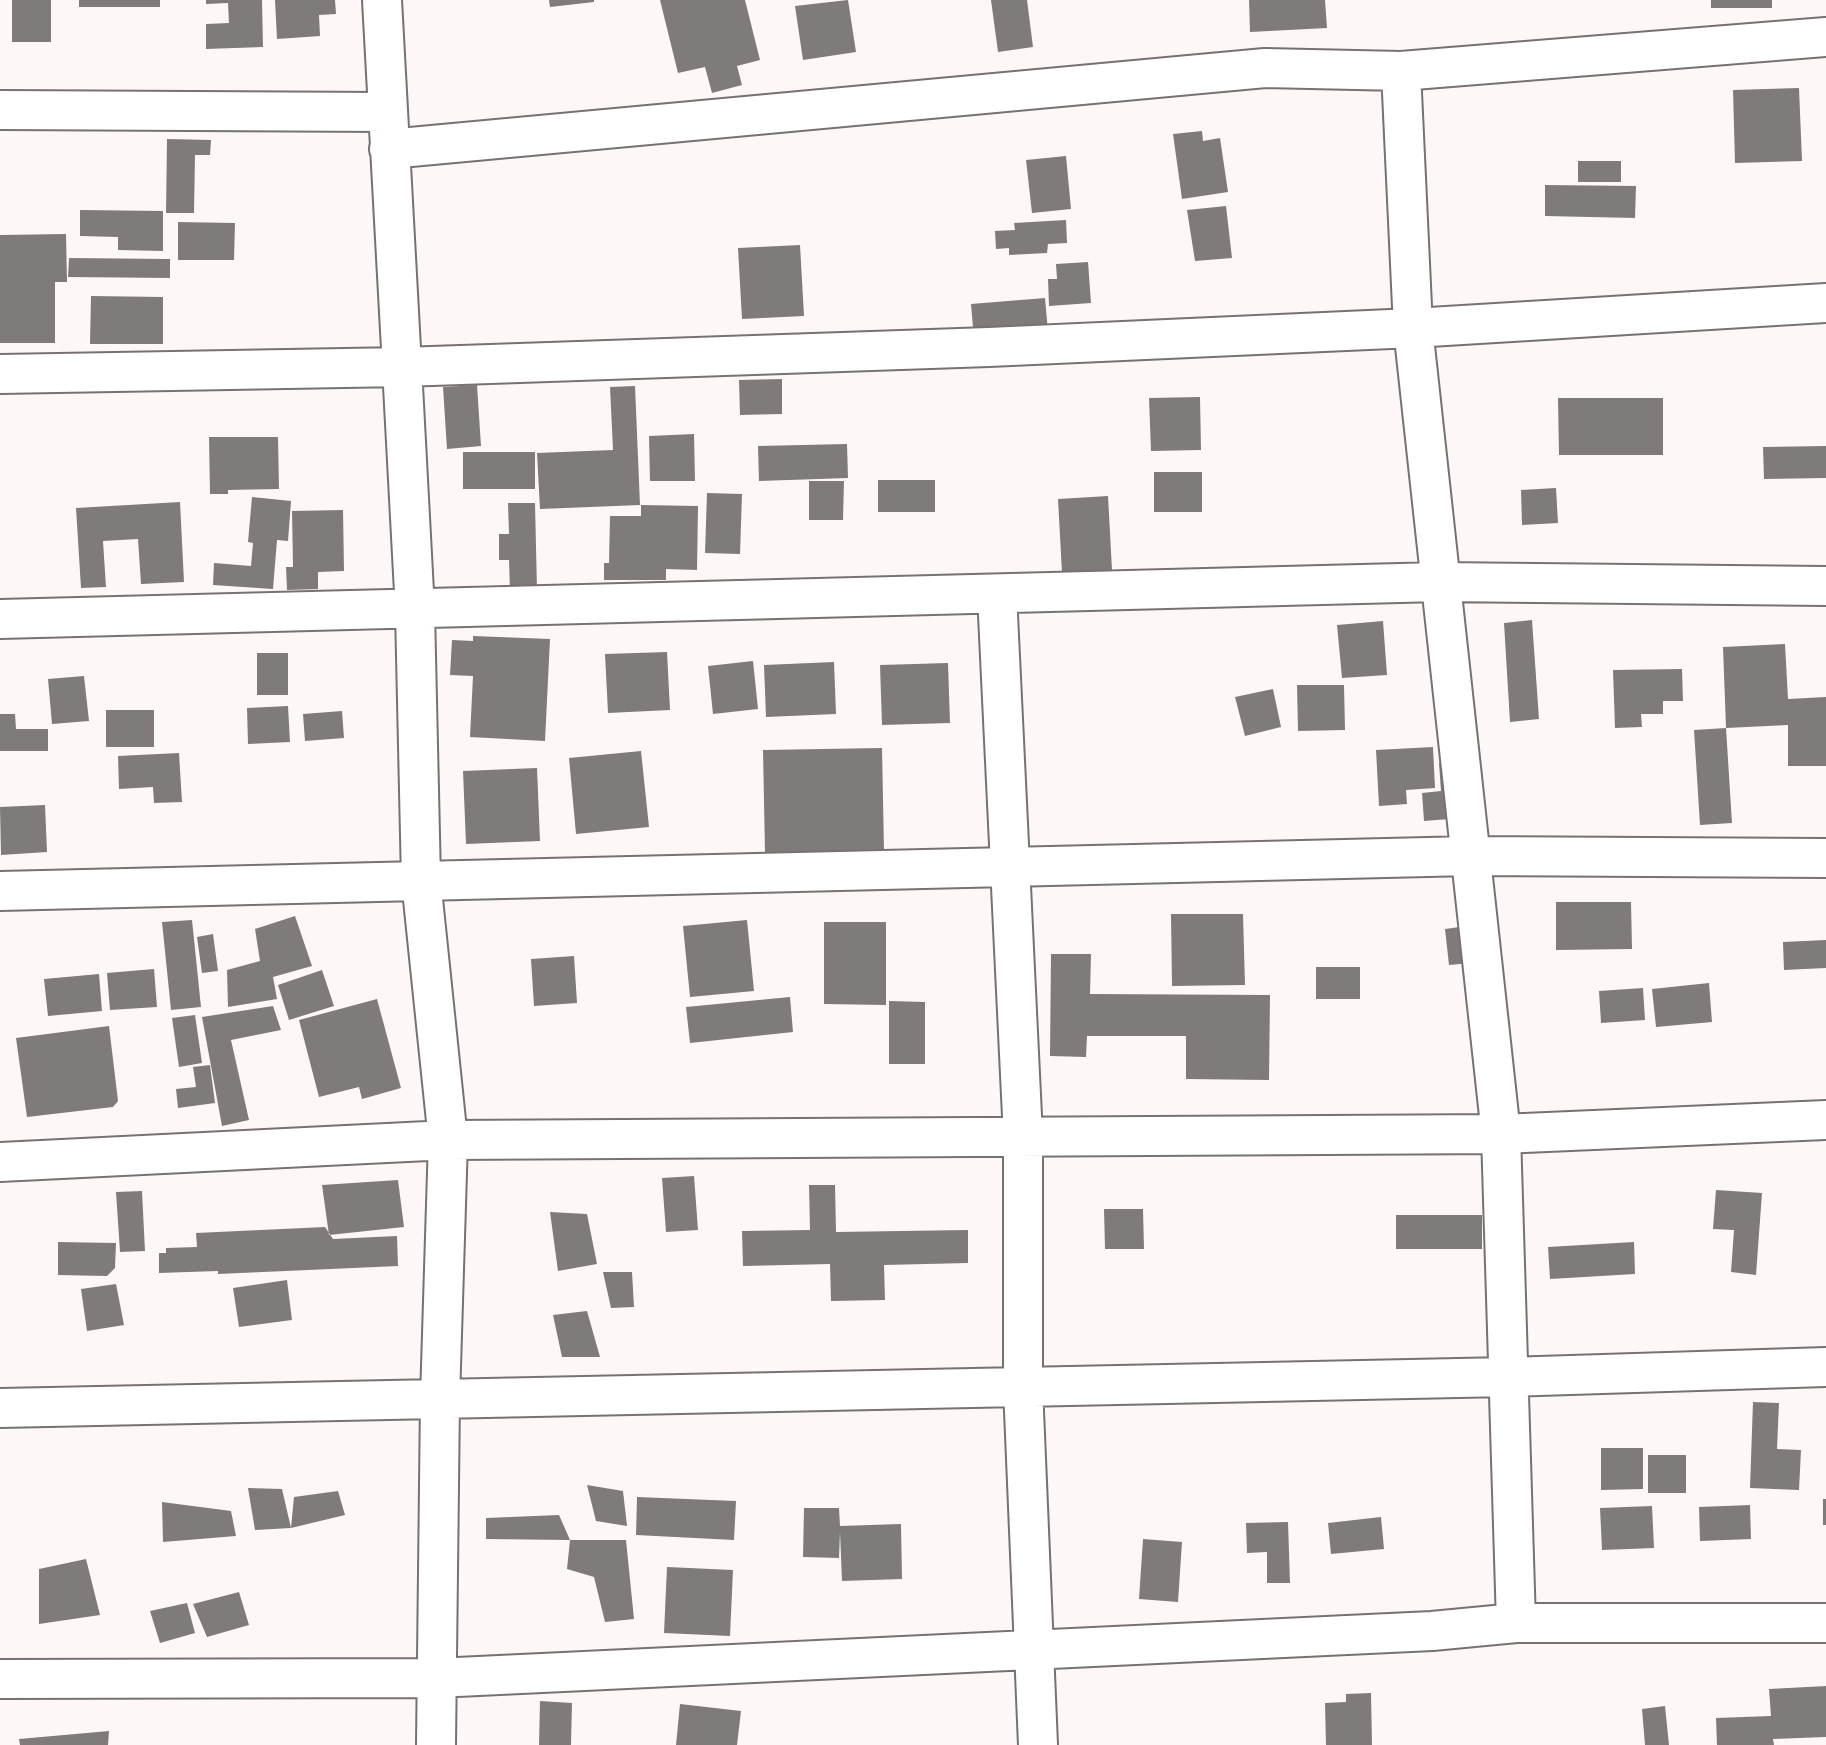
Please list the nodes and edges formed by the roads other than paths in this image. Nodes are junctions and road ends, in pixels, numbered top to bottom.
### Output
1 (382, 0) edge
2 (1826, 37) edge
3 (1401, 71) junction
4 (0, 110) edge
5 (386, 112) junction
6 (388, 149) junction
7 (1826, 303) edge
8 (1413, 328) junction
9 (402, 366) junction
10 (0, 374) edge
11 (1438, 582) junction
12 (1826, 586) edge
13 (997, 594) junction
14 (415, 611) junction
15 (0, 619) edge
16 (1470, 856) junction
17 (1826, 858) edge
18 (1011, 868) junction
19 (421, 880) junction
20 (0, 891) edge
21 (1826, 1120) edge
22 (1501, 1134) junction
23 (1023, 1137) junction
24 (448, 1140) junction
25 (0, 1162) edge
26 (1826, 1367) edge
27 (1507, 1377) junction
28 (1023, 1387) junction
29 (440, 1399) junction
30 (0, 1408) edge
31 (1516, 1623) junction
32 (1826, 1623) edge
33 (1034, 1648) junction
34 (436, 1678) junction
35 (0, 1679) edge
36 (436, 1745) edge
37 (1038, 1745) edge

1 - 5 street
2 - 3 street
3 - 6 street
3 - 8 street
4 - 5 street
5 - 6 street
6 - 9 street
7 - 8 street
8 - 9 street
8 - 11 street
9 - 10 street
9 - 14 street
11 - 12 street
11 - 13 street
11 - 16 street
13 - 14 street
13 - 18 street
14 - 15 street
14 - 19 street
16 - 17 street
16 - 18 street
16 - 22 street
18 - 19 street
18 - 23 street
19 - 20 street
19 - 24 street
21 - 22 street
22 - 23 street
22 - 27 street
23 - 24 street
23 - 28 street
24 - 25 street
24 - 29 street
26 - 27 street
27 - 28 street
27 - 31 street
28 - 29 street
28 - 33 street
29 - 30 street
29 - 34 street
31 - 32 street
31 - 33 street
33 - 34 street
33 - 37 street
34 - 35 street
34 - 36 street

